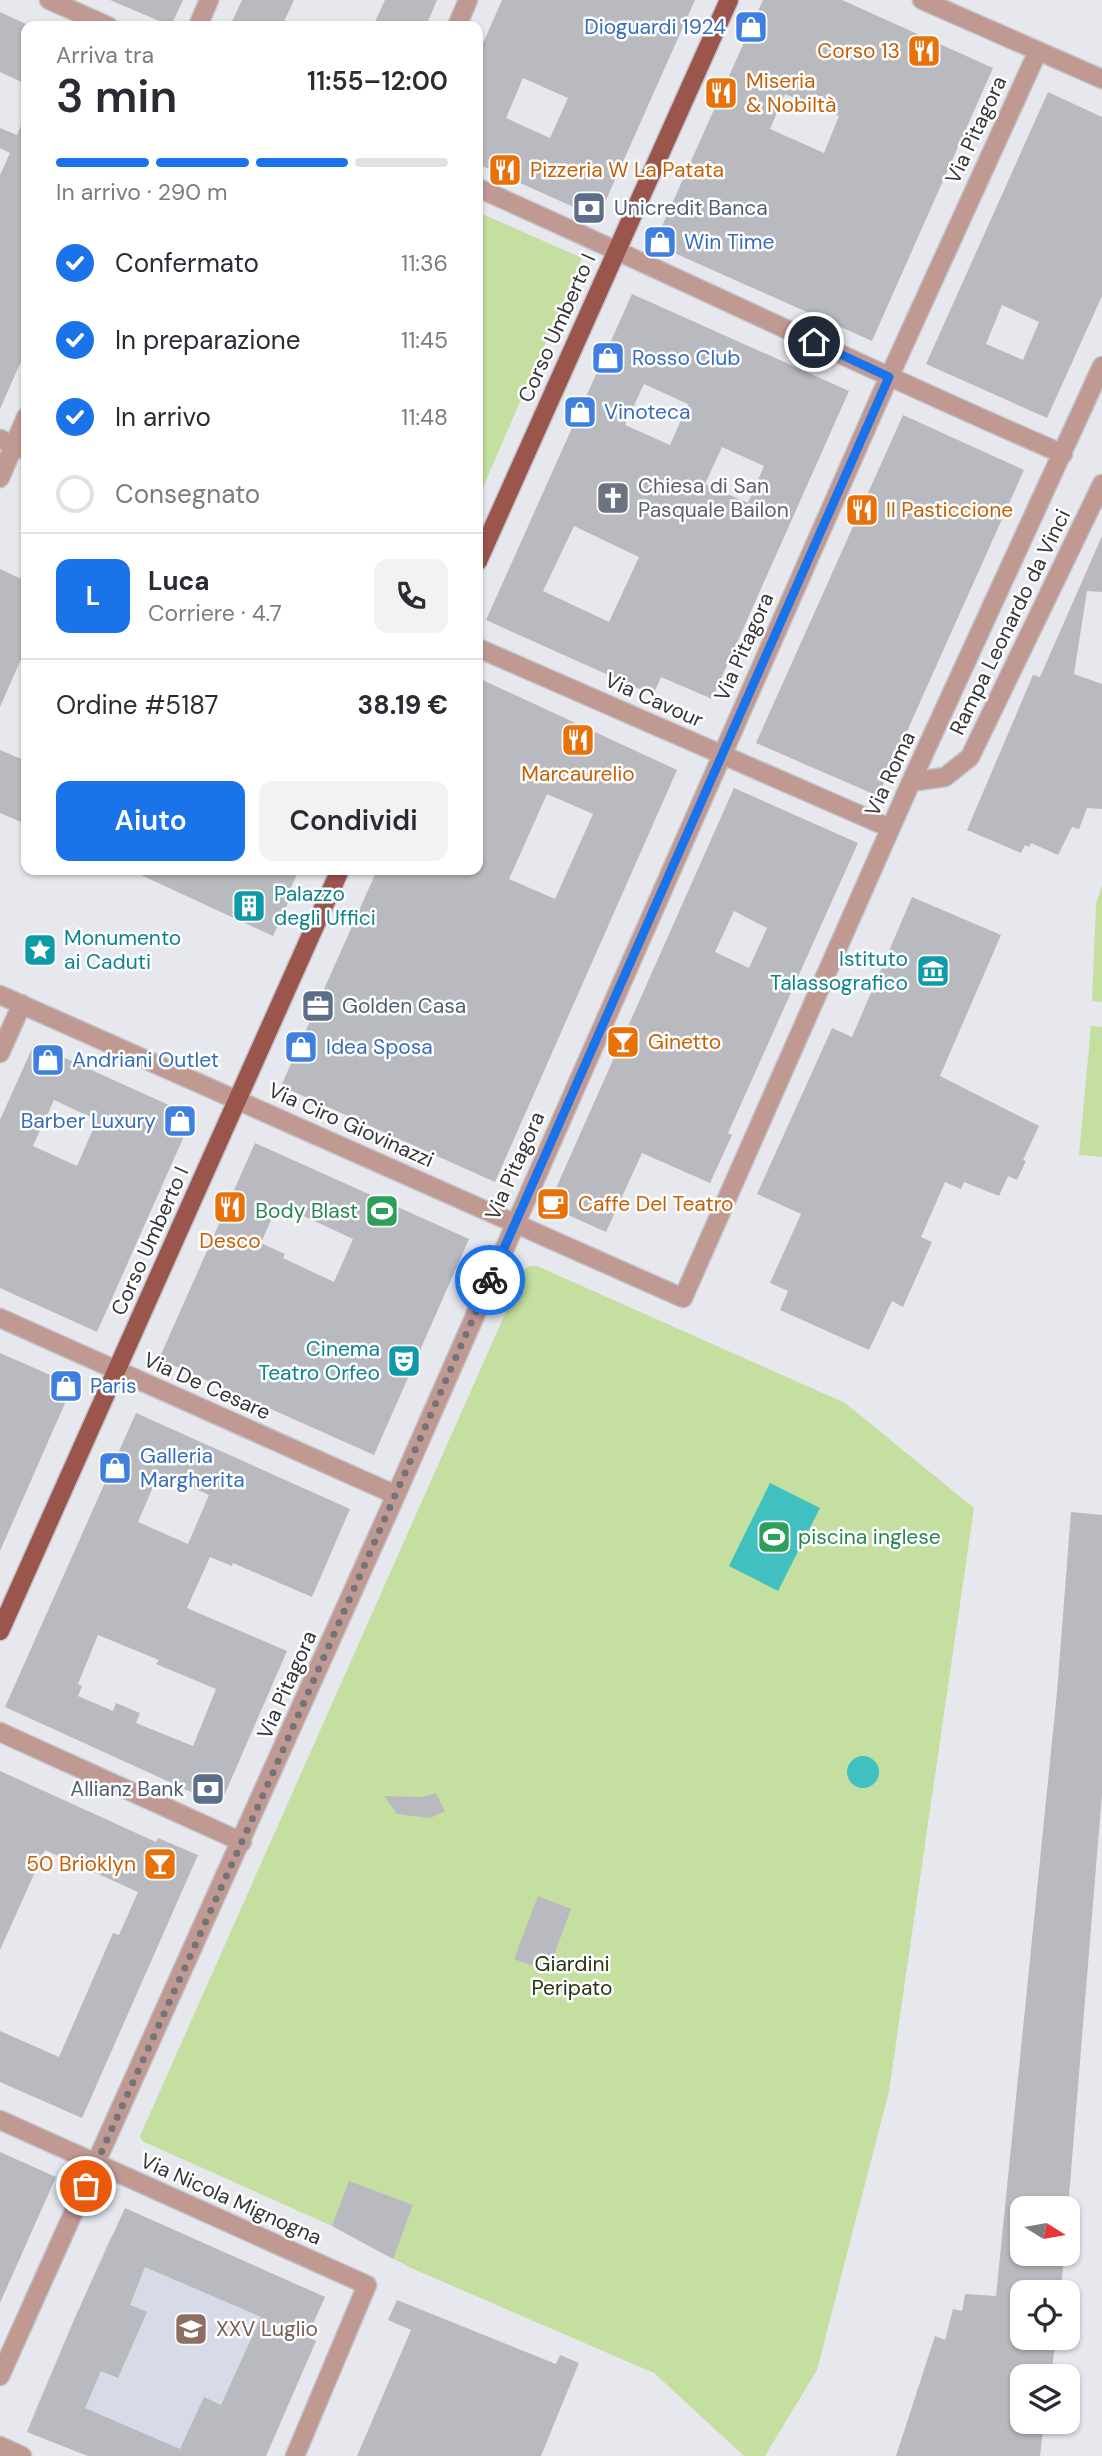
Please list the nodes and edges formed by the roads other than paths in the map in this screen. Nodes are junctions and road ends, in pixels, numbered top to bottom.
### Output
1 (49, 0) edge
2 (209, 0) edge
3 (468, 0) edge
4 (729, 0) edge
5 (922, 0) edge
6 (97, 21) edge
7 (200, 21) edge
8 (459, 21) edge
9 (1038, 51) junction
10 (1102, 79) edge
11 (483, 190) edge
12 (617, 250) junction
13 (1102, 366) edge
14 (889, 377) junction
15 (21, 429) edge
16 (14, 445) edge
17 (1063, 454) junction
18 (0, 478) edge
19 (1102, 484) edge
20 (483, 550) edge
21 (483, 650) edge
22 (721, 754) junction
23 (911, 782) junction
24 (890, 828) junction
25 (338, 875) edge
26 (0, 995) edge
27 (22, 1004) junction
28 (0, 1054) edge
29 (237, 1100) junction
30 (515, 1223) junction
31 (683, 1298) joint
32 (0, 1318) edge
33 (116, 1370) junction
34 (396, 1495) junction
35 (0, 1631) edge
36 (0, 1732) edge
37 (242, 1842) junction
38 (0, 2120) edge
39 (96, 2164) junction
40 (0, 2376) edge
41 (0, 2446) edge
42 (22, 2456) edge
43 (295, 2456) edge

1 - 6 street
2 - 7 street
3 - 8 street
4 - 12 main road, Corso Umberto I
5 - 9 street
9 - 10 street
9 - 14 street, Via Pitagora
11 - 12 street
12 - 14 street
12 - 20 main road, Corso Umberto I
13 - 17 street, Via Roma
14 - 17 street
14 - 22 street, Via Pitagora
15 - 16 street
16 - 18 street
17 - 23 street, Via Roma
19 - 23 street, Rampa Leonardo da Vinci
21 - 22 street, Via Cavour
22 - 24 street, Via Cavour
22 - 30 street, Via Pitagora
23 - 24 street, Via Roma
24 - 31 street, Via Roma
25 - 29 main road, Corso Umberto I
26 - 27 street, Via Ciro Giovinazzi
27 - 28 street
27 - 29 street, Via Ciro Giovinazzi
29 - 30 street, Via Ciro Giovinazzi
29 - 33 main road, Corso Umberto I
30 - 31 street, Via Ciro Giovinazzi
30 - 34 street, Via Pitagora
32 - 33 street, Via De Cesare
33 - 34 street, Via De Cesare
33 - 35 main road, Corso Umberto I
34 - 37 street, Via Pitagora
36 - 37 street
37 - 39 street, Via Pitagora
38 - 39 street, Via Nicola Mignogna
39 - 40 street, Via Pitagora
39 - 43 street, Via Nicola Mignogna
41 - 42 street

